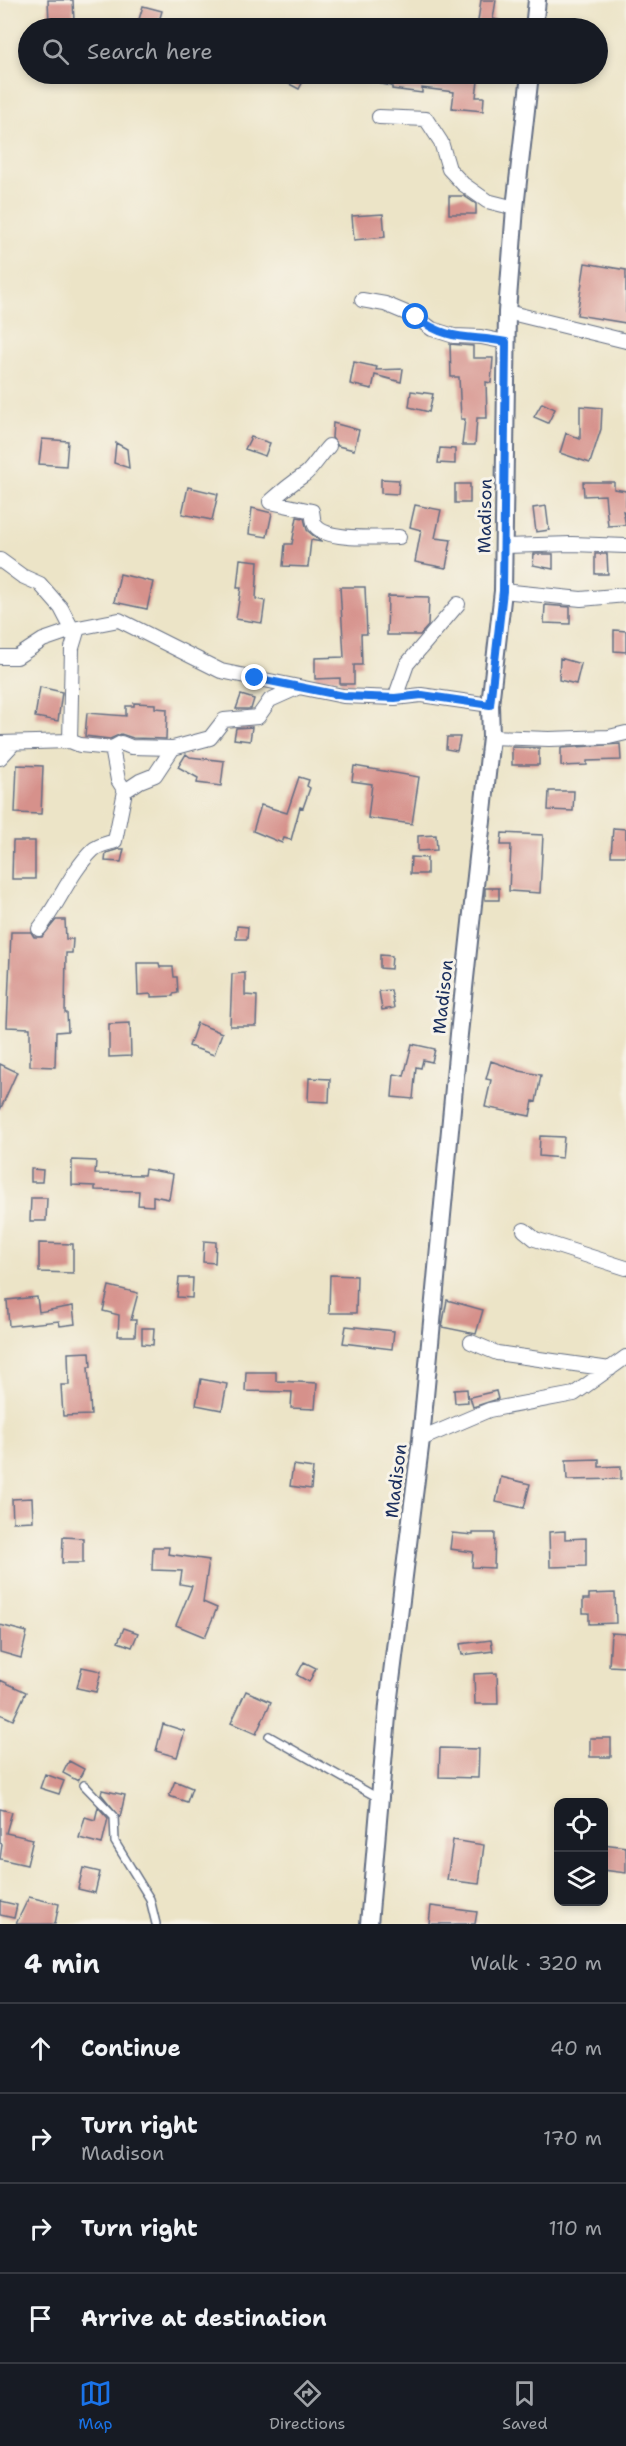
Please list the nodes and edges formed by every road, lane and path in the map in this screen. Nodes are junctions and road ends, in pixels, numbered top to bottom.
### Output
1 (537, 0) edge
2 (535, 18) edge
3 (529, 84) edge
4 (380, 117) dead end
5 (515, 208) junction
6 (362, 300) dead end
7 (507, 312) junction
8 (626, 341) edge
9 (506, 342) junction
10 (329, 446) dead end
11 (399, 537) dead end
12 (505, 546) junction
13 (626, 546) edge
14 (0, 560) edge
15 (503, 591) junction
16 (626, 595) edge
17 (458, 604) dead end
18 (75, 628) junction
19 (0, 657) edge
20 (299, 687) junction
21 (395, 698) junction
22 (490, 705) junction
23 (626, 733) edge
24 (491, 737) junction
25 (70, 741) junction
26 (6, 744) edge
27 (112, 748) junction
28 (174, 748) junction
29 (0, 758) edge
30 (125, 791) junction
31 (39, 929) dead end
32 (524, 1230) dead end
33 (626, 1268) edge
34 (471, 1342) dead end
35 (626, 1357) edge
36 (610, 1369) junction
37 (421, 1439) junction
38 (269, 1736) dead end
39 (84, 1785) dead end
40 (380, 1798) junction
41 (156, 1924) edge
42 (369, 1924) edge

1 - 2 street
3 - 5 street, Madison
4 - 5 street
5 - 7 street, Madison
6 - 9 street
7 - 8 street
7 - 9 street, Madison
9 - 12 street, Madison
10 - 11 street
12 - 13 street
12 - 15 street, Madison
14 - 18 street
15 - 16 street
15 - 22 street, Madison
17 - 21 street
18 - 19 street
18 - 20 street
18 - 25 street
20 - 21 street
20 - 28 street
21 - 22 street
22 - 24 street, Madison
23 - 24 street
24 - 37 street, Madison
25 - 26 street
25 - 27 street
26 - 29 street
27 - 28 street
27 - 30 street
28 - 30 street
30 - 31 street
32 - 33 street
34 - 36 street
35 - 36 street
36 - 37 street
37 - 40 street, Madison
38 - 40 lane
39 - 41 lane
40 - 42 street, Madison

